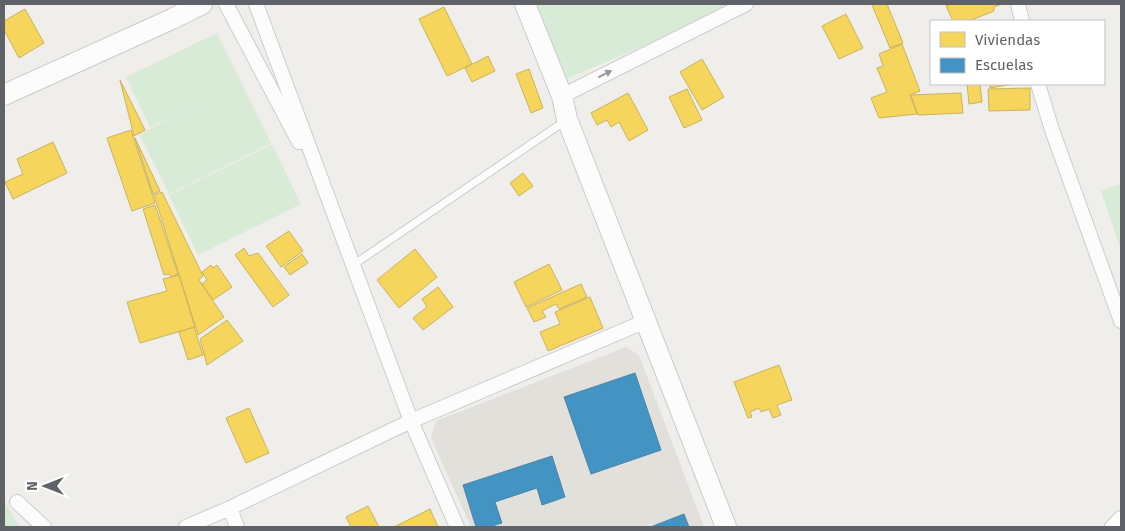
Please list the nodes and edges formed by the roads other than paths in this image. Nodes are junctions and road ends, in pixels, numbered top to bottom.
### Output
1 (202, 4) edge
2 (226, 4) edge
3 (256, 4) edge
4 (525, 4) edge
5 (1018, 4) edge
6 (741, 5) edge
7 (1022, 20) edge
8 (1038, 85) edge
9 (4, 95) edge
10 (562, 96) junction
11 (567, 120) junction
12 (325, 192) junction
13 (352, 266) junction
14 (646, 321) junction
15 (1121, 321) edge
16 (410, 421) junction
17 (17, 502) dead end
18 (230, 508) junction
19 (1121, 518) edge
20 (44, 527) edge
21 (186, 527) edge
22 (237, 527) edge
23 (457, 527) edge
24 (726, 527) edge
25 (1112, 527) edge

1 - 9 main road
2 - 12 street
3 - 12 street
4 - 10 main road
5 - 7 street
10 -> 6 street
8 - 15 street
10 - 11 main road
11 - 13 lane
11 - 14 main road
12 - 13 street
13 - 16 street
14 - 16 street
14 - 24 main road
16 - 18 street
16 - 23 street
17 - 20 street
18 - 21 street
18 - 22 street
19 - 25 street

